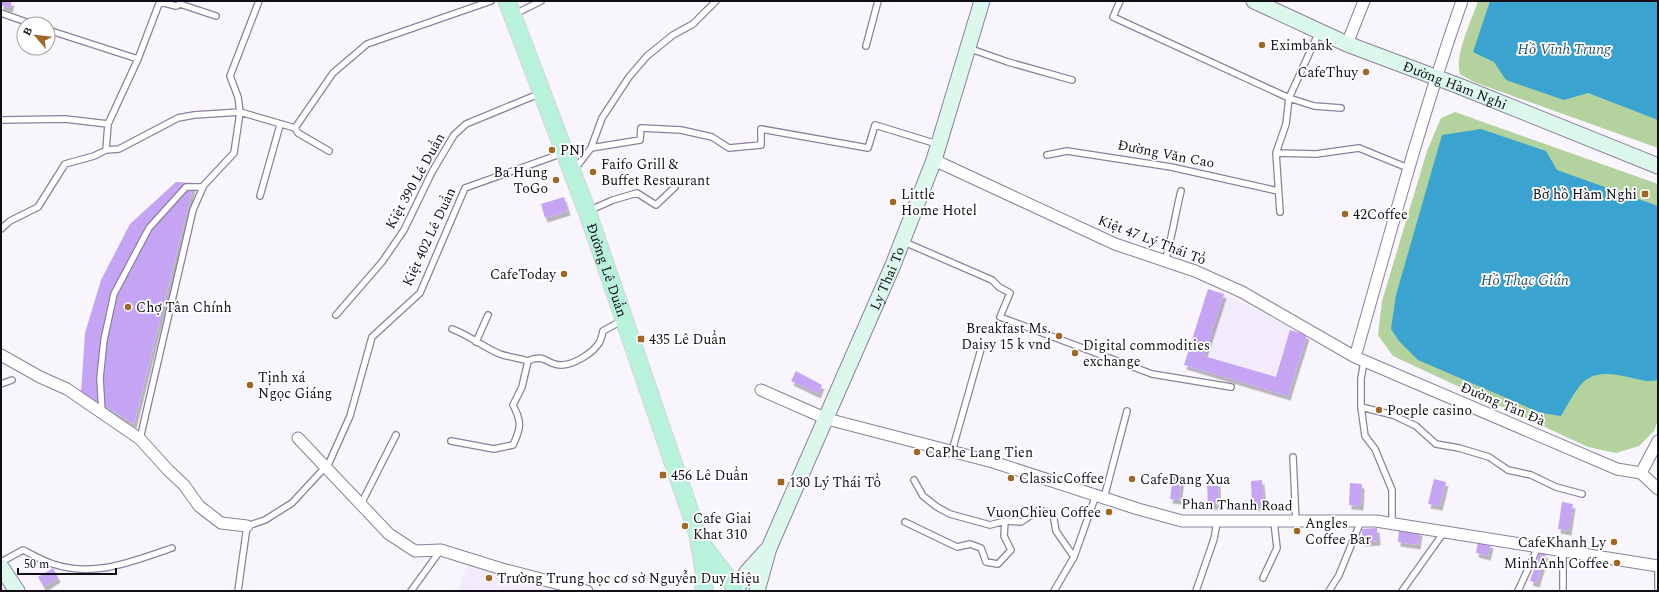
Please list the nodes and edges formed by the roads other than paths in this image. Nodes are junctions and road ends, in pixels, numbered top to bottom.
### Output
1 (258, 1) edge
2 (491, 1) edge
3 (542, 1) edge
4 (716, 1) edge
5 (878, 1) edge
6 (982, 1) edge
7 (1120, 1) edge
8 (1254, 1) edge
9 (1462, 1) edge
10 (160, 2) edge
11 (1361, 2) edge
12 (510, 8) edge
13 (1, 13) edge
14 (216, 16) dead end
15 (16, 18) edge
16 (1320, 32) junction
17 (56, 33) edge
18 (1347, 44) junction
19 (866, 46) dead end
20 (968, 47) junction
21 (138, 59) junction
22 (1437, 77) junction
23 (1072, 80) dead end
24 (542, 93) junction
25 (1289, 98) junction
26 (1341, 108) dead end
27 (240, 112) junction
28 (1, 120) edge
29 (108, 124) junction
30 (280, 125) junction
31 (295, 128) junction
32 (939, 145) junction
33 (591, 148) junction
34 (106, 150) junction
35 (329, 151) dead end
36 (566, 152) junction
37 (1276, 153) junction
38 (1047, 155) dead end
39 (934, 160) junction
40 (1658, 166) edge
41 (1408, 168) junction
42 (572, 173) junction
43 (203, 187) junction
44 (675, 187) dead end
45 (1181, 191) dead end
46 (1278, 192) junction
47 (260, 196) dead end
48 (587, 211) junction
49 (1280, 212) dead end
50 (1, 229) edge
51 (902, 241) junction
52 (1165, 261) junction
53 (336, 315) dead end
54 (488, 315) dead end
55 (623, 320) junction
56 (452, 329) dead end
57 (476, 342) junction
58 (981, 349) dead end
59 (1, 355) edge
60 (1359, 359) junction
61 (528, 361) junction
62 (12, 380) dead end
63 (1, 384) edge
64 (1230, 387) dead end
65 (761, 390) dead end
66 (1361, 407) junction
67 (1127, 411) dead end
68 (102, 413) junction
69 (827, 419) junction
70 (396, 434) dead end
71 (298, 438) dead end
72 (140, 439) junction
73 (451, 441) dead end
74 (1658, 441) edge
75 (952, 451) junction
76 (1293, 457) dead end
77 (325, 468) junction
78 (1641, 473) junction
79 (914, 480) dead end
80 (1658, 489) edge
81 (1582, 494) dead end
82 (1100, 497) junction
83 (361, 504) junction
84 (1005, 521) junction
85 (1361, 521) junction
86 (906, 522) dead end
87 (1216, 522) junction
88 (1274, 522) junction
89 (1296, 522) junction
90 (1392, 524) junction
91 (247, 526) junction
92 (1444, 532) junction
93 (700, 541) junction
94 (1538, 546) junction
95 (172, 548) dead end
96 (769, 548) junction
97 (441, 550) junction
98 (1563, 551) junction
99 (1074, 557) junction
100 (1658, 560) edge
101 (1, 562) edge
102 (1658, 566) edge
103 (1, 567) edge
104 (1263, 578) dead end
105 (738, 588) edge
106 (17, 591) edge
107 (238, 591) edge
108 (411, 591) edge
109 (587, 591) edge
110 (704, 591) edge
111 (713, 591) edge
112 (757, 591) edge
113 (1054, 591) edge
114 (1196, 591) edge
115 (1329, 591) edge
116 (1402, 591) edge
117 (1518, 591) edge
118 (1563, 591) edge
119 (1658, 591) edge

1 - 27 lane
2 - 31 lane
3 - 12 lane
4 - 33 lane
5 - 19 lane
6 - 20 street, Ly Thai To
7 - 25 lane
8 - 16 street, Đường Hàm Nghi
9 - 22 street
10 - 14 lane
10 - 21 lane
11 - 18 street
12 - 24 main road, Đường Lê Duẩn
13 - 15 lane
16 - 18 street, Đường Hàm Nghi
16 - 25 lane
17 - 21 lane
18 - 22 street, Đường Hàm Nghi
20 - 23 lane
20 - 32 street, Ly Thai To
21 - 29 lane
22 - 40 street, Đường Hàm Nghi
22 - 41 street
24 - 36 main road, Đường Lê Duẩn
24 - 53 lane, Kiệt 390 Lê Duẩn
25 - 26 lane
25 - 37 lane
27 - 30 lane
27 - 34 lane
27 - 43 lane
28 - 29 lane
29 - 34 lane
30 - 31 lane
30 - 47 lane
31 - 35 lane
32 - 33 lane
32 - 39 street, Ly Thai To
33 - 42 lane
34 - 50 lane
36 - 42 main road, Đường Lê Duẩn
36 - 77 lane, Kiệt 402 Lê Duẩn
37 - 41 lane
37 - 46 lane
38 - 46 lane, Đường Văn Cao
39 - 51 street, Ly Thai To
39 - 52 street, Kiệt 47 Lý Thái Tổ
41 - 60 street
42 - 48 main road, Đường Lê Duẩn
43 - 68 lane
43 - 72 lane
44 - 48 lane
45 - 52 lane
46 - 49 lane
48 - 55 main road, Đường Lê Duẩn
51 - 64 lane
51 - 69 street, Ly Thai To
52 - 60 street, Kiệt 47 Lý Thái Tổ
54 - 57 lane
55 - 61 lane
55 - 93 main road, Đường Lê Duẩn
56 - 57 lane
57 - 61 lane
58 - 75 lane
59 - 68 street
60 - 66 lane
60 - 78 street, Đường Tản Đà
61 - 73 lane
62 - 63 lane
65 - 69 street, Phan Thanh Road
66 - 81 lane
66 - 90 lane
67 - 82 lane
68 - 72 street
69 - 75 street, Phan Thanh Road
69 - 96 street, Ly Thai To
70 - 83 lane
71 - 77 street
72 - 91 street
74 - 78 street
75 - 82 street, Phan Thanh Road
76 - 89 lane
77 - 83 street
77 - 91 lane, Kiệt 402 Lê Duẩn
78 - 80 street
79 - 84 lane
82 - 87 street, Phan Thanh Road
82 - 99 lane
83 - 97 street
84 - 86 lane
84 - 99 lane
85 - 89 street, Phan Thanh Road
85 - 90 street, Phan Thanh Road
85 - 115 lane
87 - 88 street, Phan Thanh Road
87 - 114 lane
88 - 89 street, Phan Thanh Road
88 - 104 lane
90 - 92 street, Phan Thanh Road
91 - 107 lane
92 - 94 street, Phan Thanh Road
92 - 116 lane
93 - 105 main road, Đường Lê Duẩn
93 - 110 main road, Đường Lê Duẩn
94 - 98 street, Phan Thanh Road
94 - 117 lane
95 - 101 lane
96 - 105 street
96 - 112 street
97 - 108 lane
97 - 109 street
98 - 102 street, Phan Thanh Road
98 - 118 lane
99 - 113 lane
100 - 102 street
102 - 119 lane
103 - 106 street
105 - 111 main road

